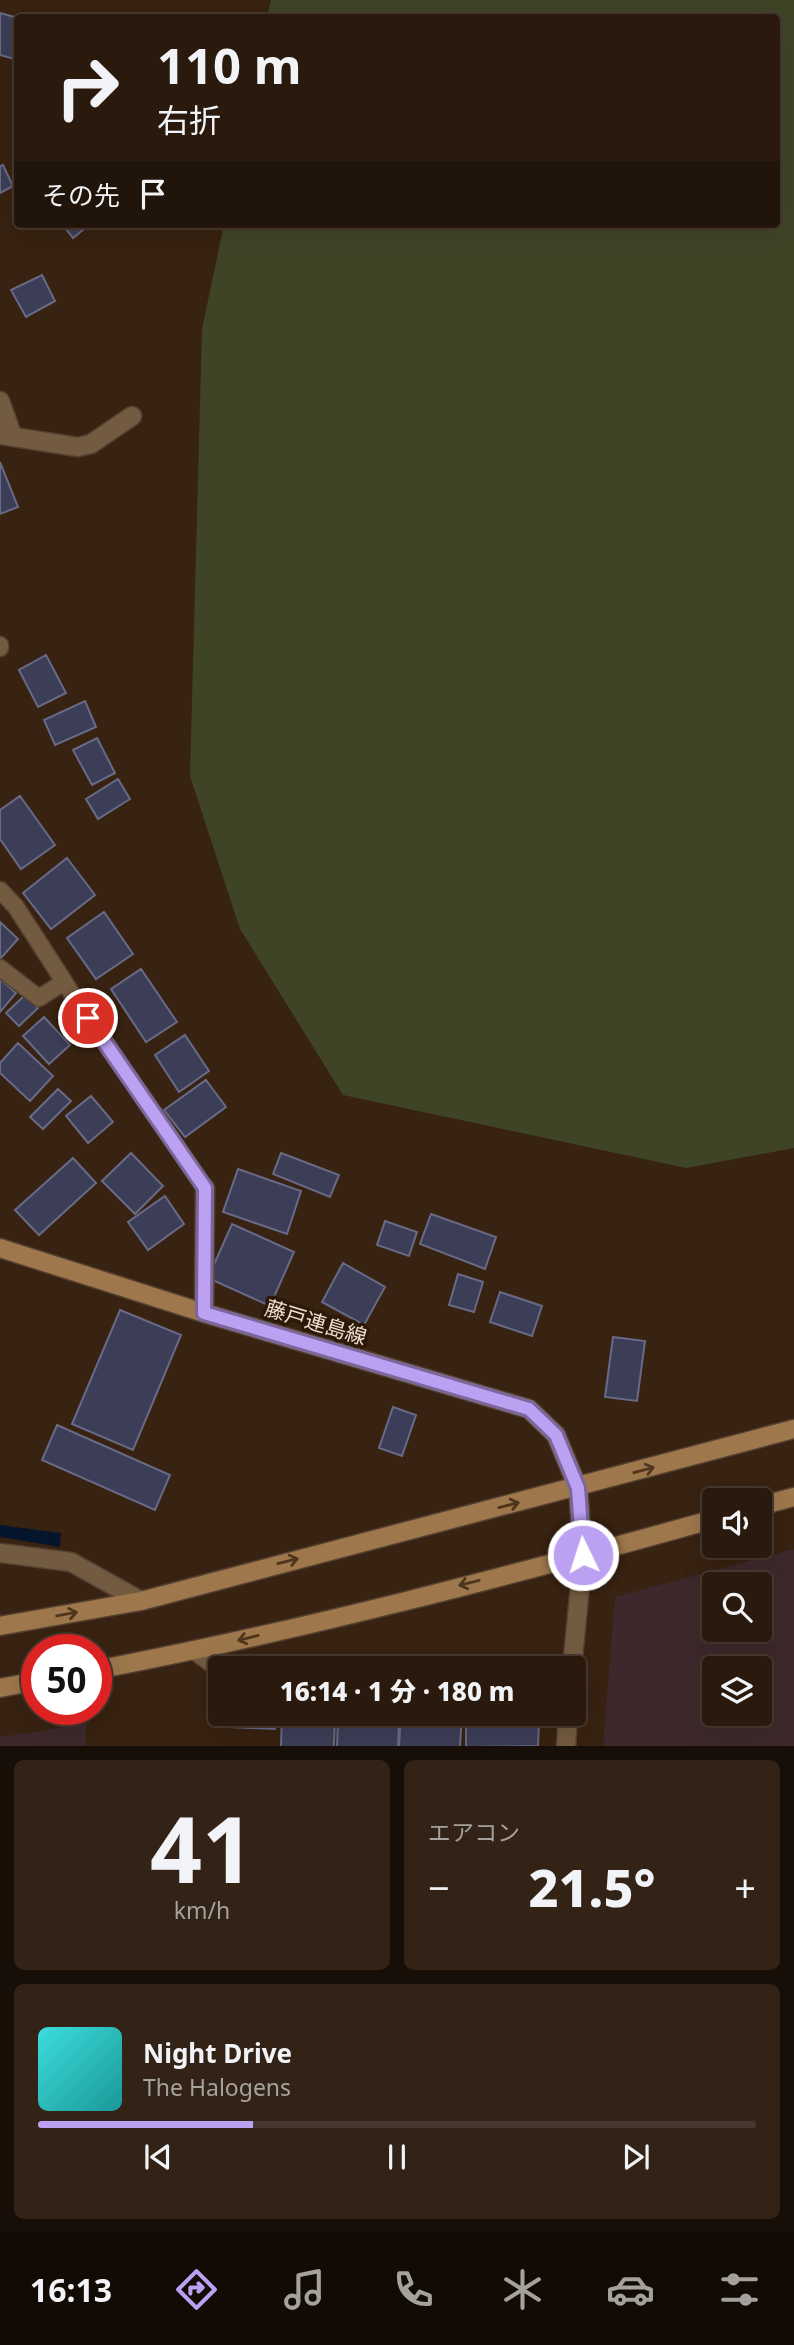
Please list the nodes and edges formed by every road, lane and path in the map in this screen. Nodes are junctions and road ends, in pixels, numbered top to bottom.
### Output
1 (0, 401) edge
2 (132, 416) dead end
3 (6, 436) edge
4 (0, 890) edge
5 (0, 968) edge
6 (64, 982) junction
7 (205, 1188) joint
8 (0, 1248) edge
9 (204, 1313) junction
10 (794, 1429) edge
11 (578, 1488) junction
12 (794, 1497) edge
13 (772, 1503) edge
14 (702, 1522) edge
15 (0, 1553) edge
16 (583, 1555) junction
17 (141, 1601) junction
18 (0, 1626) edge
19 (194, 1651) junction
20 (573, 1656) edge
21 (208, 1662) edge
22 (112, 1667) edge
23 (21, 1684) edge
24 (0, 1688) edge
25 (567, 1726) edge
26 (566, 1746) edge

1 - 3 street
2 - 3 street
4 - 6 lane
5 - 6 lane
6 - 7 lane
7 - 9 street
8 - 9 street, 藤戸連島線
9 - 11 street, 藤戸連島線
11 -> 10 street
11 - 16 street, 藤戸連島線
17 -> 11 street
12 - 13 street
14 - 16 street
15 - 17 street
16 -> 19 street
16 - 20 street
18 -> 17 street
19 - 21 lane
19 - 22 street
23 - 24 street
25 - 26 street

